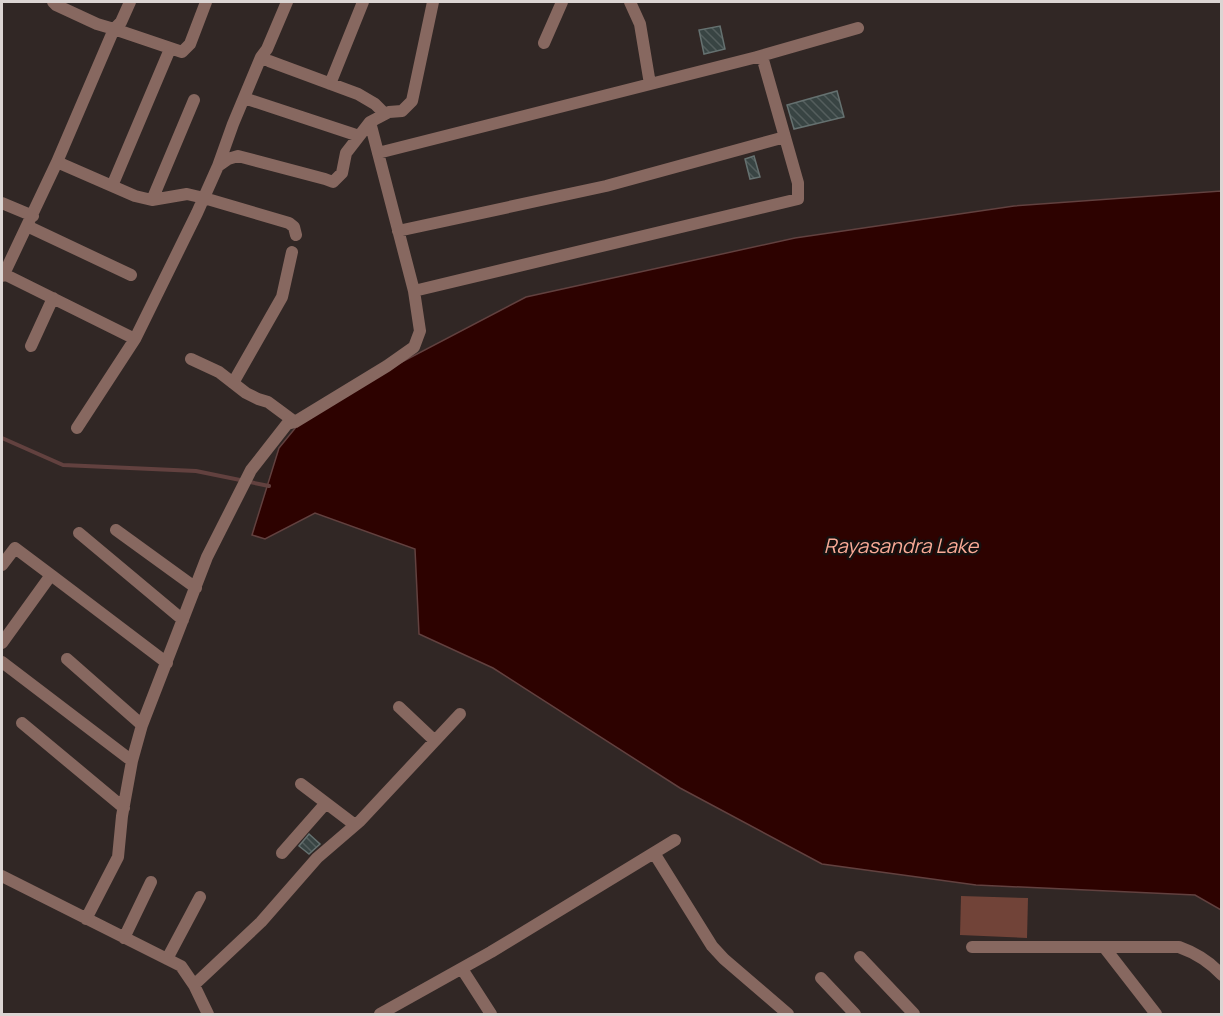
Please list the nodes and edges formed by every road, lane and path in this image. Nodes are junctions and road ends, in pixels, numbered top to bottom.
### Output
1 (130, 2) edge
2 (206, 2) edge
3 (287, 2) edge
4 (363, 2) edge
5 (433, 2) edge
6 (562, 2) edge
7 (630, 2) edge
8 (51, 3) edge
9 (858, 28) dead end
10 (114, 29) junction
11 (544, 43) dead end
12 (170, 49) junction
13 (261, 57) junction
14 (757, 57) junction
15 (330, 84) junction
16 (650, 84) junction
17 (244, 98) junction
18 (194, 100) dead end
19 (386, 114) junction
20 (370, 122) junction
21 (359, 136) junction
22 (784, 137) junction
23 (378, 153) junction
24 (57, 162) junction
25 (218, 166) junction
26 (112, 186) junction
27 (204, 198) junction
28 (152, 200) junction
29 (2, 203) edge
30 (30, 221) junction
31 (398, 231) junction
32 (296, 235) dead end
33 (292, 252) dead end
34 (3, 275) edge
35 (131, 275) dead end
36 (414, 291) junction
37 (53, 298) junction
38 (135, 339) junction
39 (32, 346) dead end
40 (191, 359) dead end
41 (233, 382) junction
42 (295, 422) junction
43 (77, 428) dead end
44 (116, 530) dead end
45 (79, 533) dead end
46 (2, 565) edge
47 (51, 575) junction
48 (195, 588) junction
49 (183, 620) junction
50 (2, 643) edge
51 (67, 659) dead end
52 (2, 662) edge
53 (166, 663) junction
54 (399, 707) dead end
55 (460, 714) dead end
56 (22, 723) dead end
57 (142, 725) junction
58 (435, 741) junction
59 (132, 761) junction
60 (301, 784) dead end
61 (326, 803) junction
62 (124, 808) junction
63 (355, 825) junction
64 (675, 840) dead end
65 (282, 852) dead end
66 (654, 853) junction
67 (2, 876) edge
68 (151, 882) dead end
69 (200, 897) dead end
70 (86, 919) junction
71 (124, 938) junction
72 (972, 947) dead end
73 (1104, 947) junction
74 (860, 957) dead end
75 (167, 959) junction
76 (462, 969) junction
77 (1221, 975) edge
78 (821, 978) dead end
79 (194, 985) junction
80 (207, 1014) edge
81 (380, 1014) edge
82 (491, 1014) edge
83 (788, 1014) edge
84 (855, 1014) edge
85 (914, 1014) edge
86 (1155, 1014) edge

1 - 10 street
2 - 12 street
3 - 13 street
4 - 15 street
5 - 19 street
6 - 11 street
7 - 16 street
8 - 10 street
9 - 14 street
10 - 12 street
10 - 24 street
12 - 26 street
13 - 15 street
13 - 17 street
14 - 16 street
14 - 22 street
15 - 19 street
16 - 23 street
17 - 21 street
17 - 25 street
18 - 28 street
19 - 20 street
20 - 21 street
20 - 23 street
21 - 25 street
22 - 31 street
22 - 36 street
23 - 31 street
24 - 26 street
24 - 30 street
25 - 27 street
26 - 28 street
27 - 28 street
27 - 32 street
27 - 38 street
29 - 30 street
30 - 34 street
30 - 35 street
31 - 36 street
33 - 41 street
34 - 37 street
36 - 42 street
37 - 38 street
37 - 39 street
38 - 43 street
40 - 41 street
41 - 42 street
42 - 48 street
44 - 48 street
45 - 49 street
46 - 47 street
47 - 50 street
47 - 53 street
48 - 49 street
49 - 53 street
51 - 57 street
52 - 59 street
53 - 57 street
54 - 58 street
55 - 58 street
56 - 62 street
57 - 59 street
58 - 63 street
59 - 62 street
60 - 61 street
61 - 63 street
61 - 65 street
62 - 70 street
63 - 79 street
64 - 66 street
66 - 76 street
66 - 83 street
67 - 70 street
68 - 71 street
69 - 75 street
70 - 71 street
71 - 75 street
72 - 73 street
73 - 77 street
73 - 86 street
74 - 85 street
75 - 79 street
76 - 81 street
76 - 82 street
78 - 84 street
79 - 80 street

